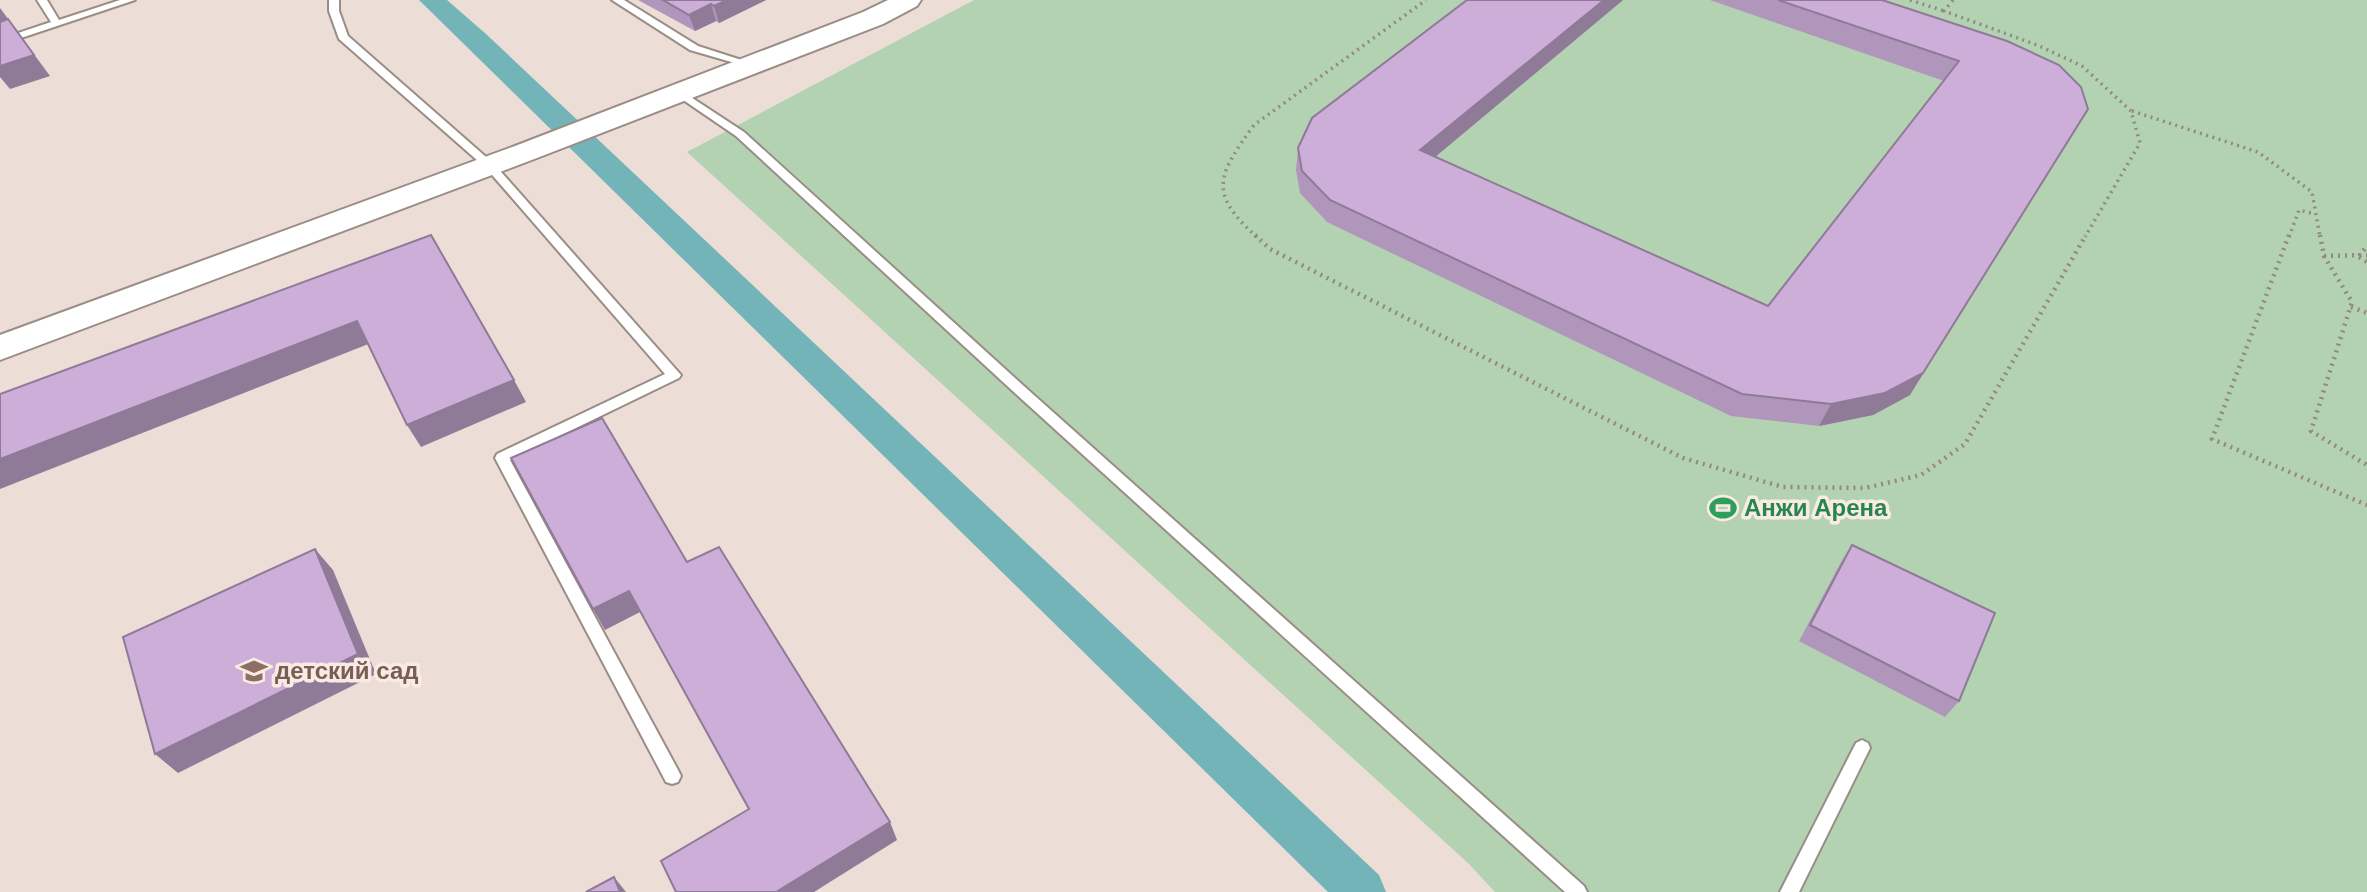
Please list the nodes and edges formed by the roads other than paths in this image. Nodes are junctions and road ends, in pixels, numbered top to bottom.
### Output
1 (42, 0) edge
2 (130, 0) edge
3 (334, 0) edge
4 (617, 0) edge
5 (908, 0) edge
6 (57, 24) junction
7 (0, 42) edge
8 (752, 65) junction
9 (680, 93) junction
10 (490, 166) junction
11 (0, 348) edge
12 (1862, 748) dead end
13 (672, 776) dead end
14 (1578, 892) edge
15 (1789, 892) edge

1 - 6 lane
2 - 6 lane
3 - 10 lane
4 - 8 lane
5 - 8 street
6 - 7 lane
8 - 9 street
9 - 10 street
9 - 14 lane
10 - 11 street
10 - 13 lane
12 - 15 lane

